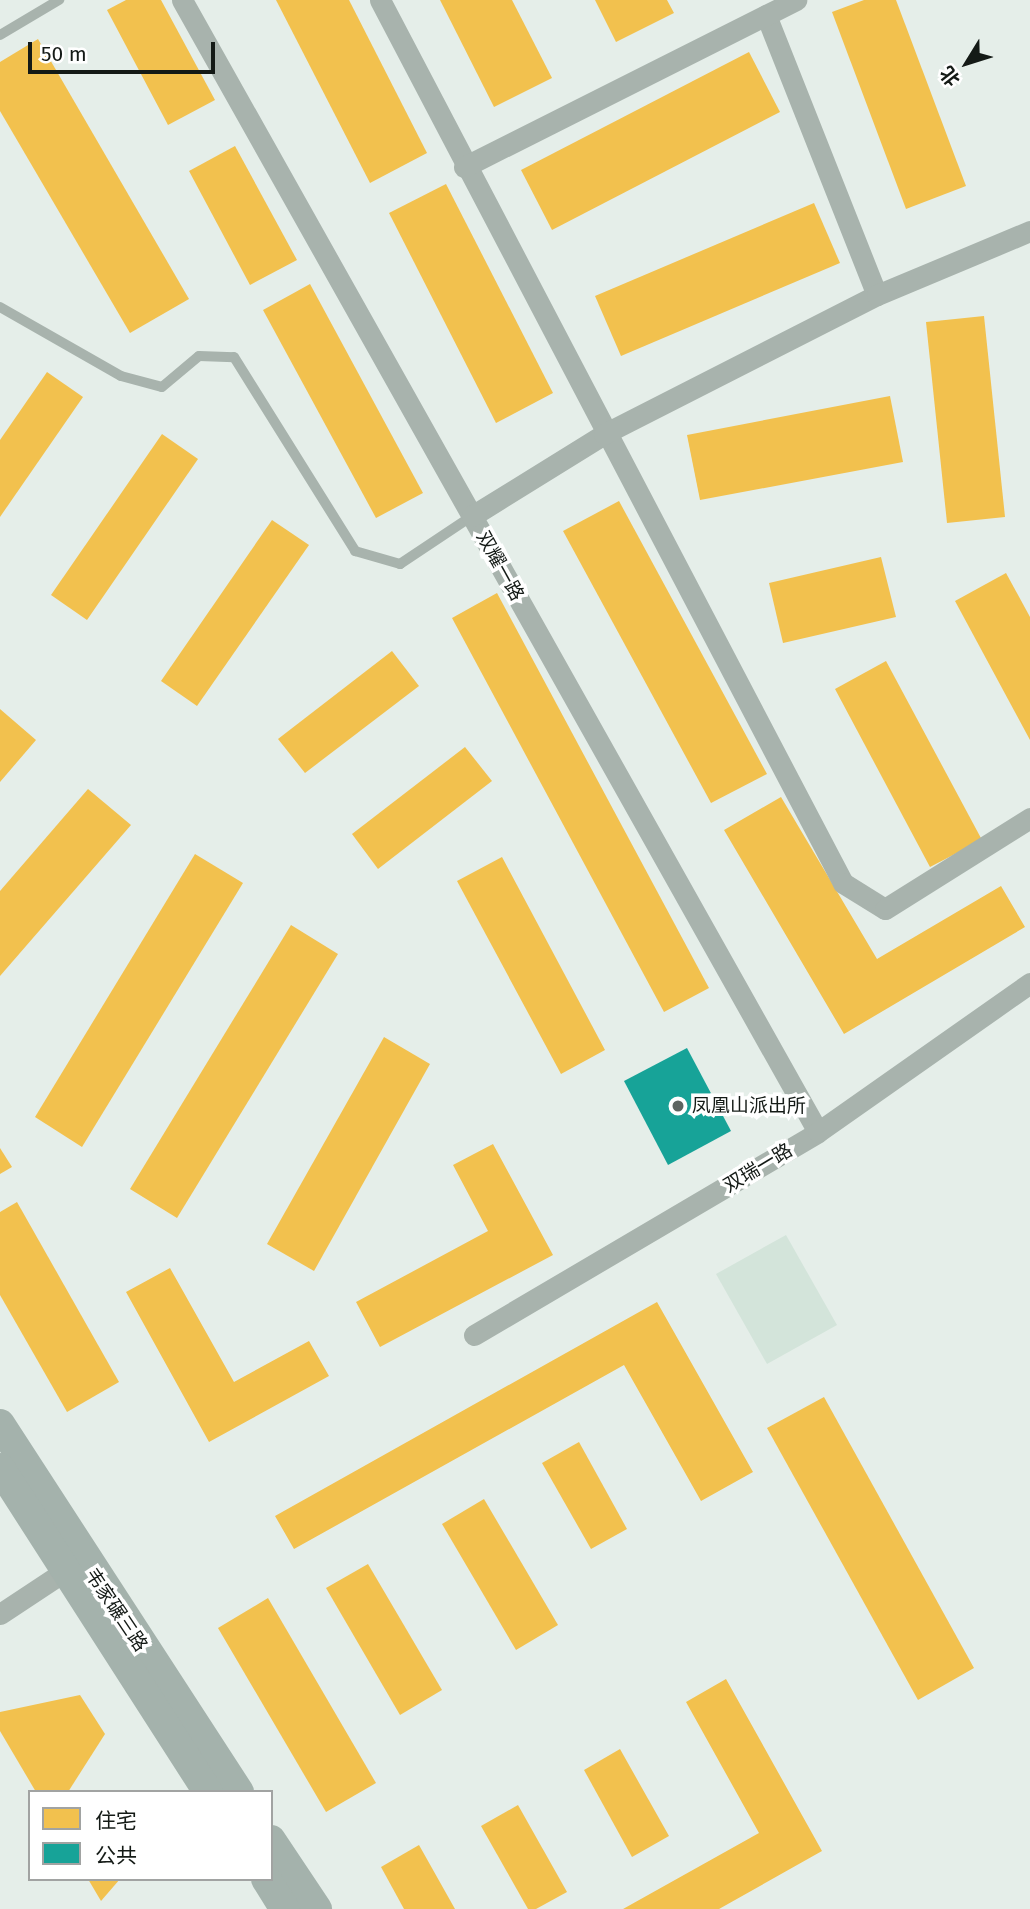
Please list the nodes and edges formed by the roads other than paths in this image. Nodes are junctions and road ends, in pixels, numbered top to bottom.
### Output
1 (59, 0) edge
2 (182, 0) edge
3 (380, 0) edge
4 (796, 0) edge
5 (766, 15) junction
6 (0, 35) edge
7 (464, 167) junction
8 (1030, 231) edge
9 (877, 295) junction
10 (0, 307) edge
11 (604, 434) junction
12 (472, 516) junction
13 (1030, 818) edge
14 (1030, 983) edge
15 (818, 1132) junction
16 (474, 1335) dead end
17 (0, 1424) edge
18 (0, 1468) edge
19 (73, 1567) junction
20 (0, 1614) edge
21 (207, 1790) edge
22 (238, 1790) edge
23 (273, 1843) edge
24 (267, 1881) edge
25 (285, 1909) edge
26 (317, 1909) edge

1 - 6 lane
2 - 12 street, 双耀一路
3 - 7 street
4 - 5 street
5 - 7 street
5 - 9 street
7 - 11 street
8 - 9 street
9 - 11 street
10 - 12 lane
11 - 12 street
11 - 13 street
12 - 15 street, 双耀一路
14 - 15 street, 双瑞一路
15 - 16 street, 双瑞一路
17 - 19 main road, 韦家碾三路
18 - 19 main road, 韦家碾三路
19 - 20 street
19 - 21 main road, 韦家碾三路
19 - 22 main road, 韦家碾三路
23 - 26 main road
24 - 25 main road

